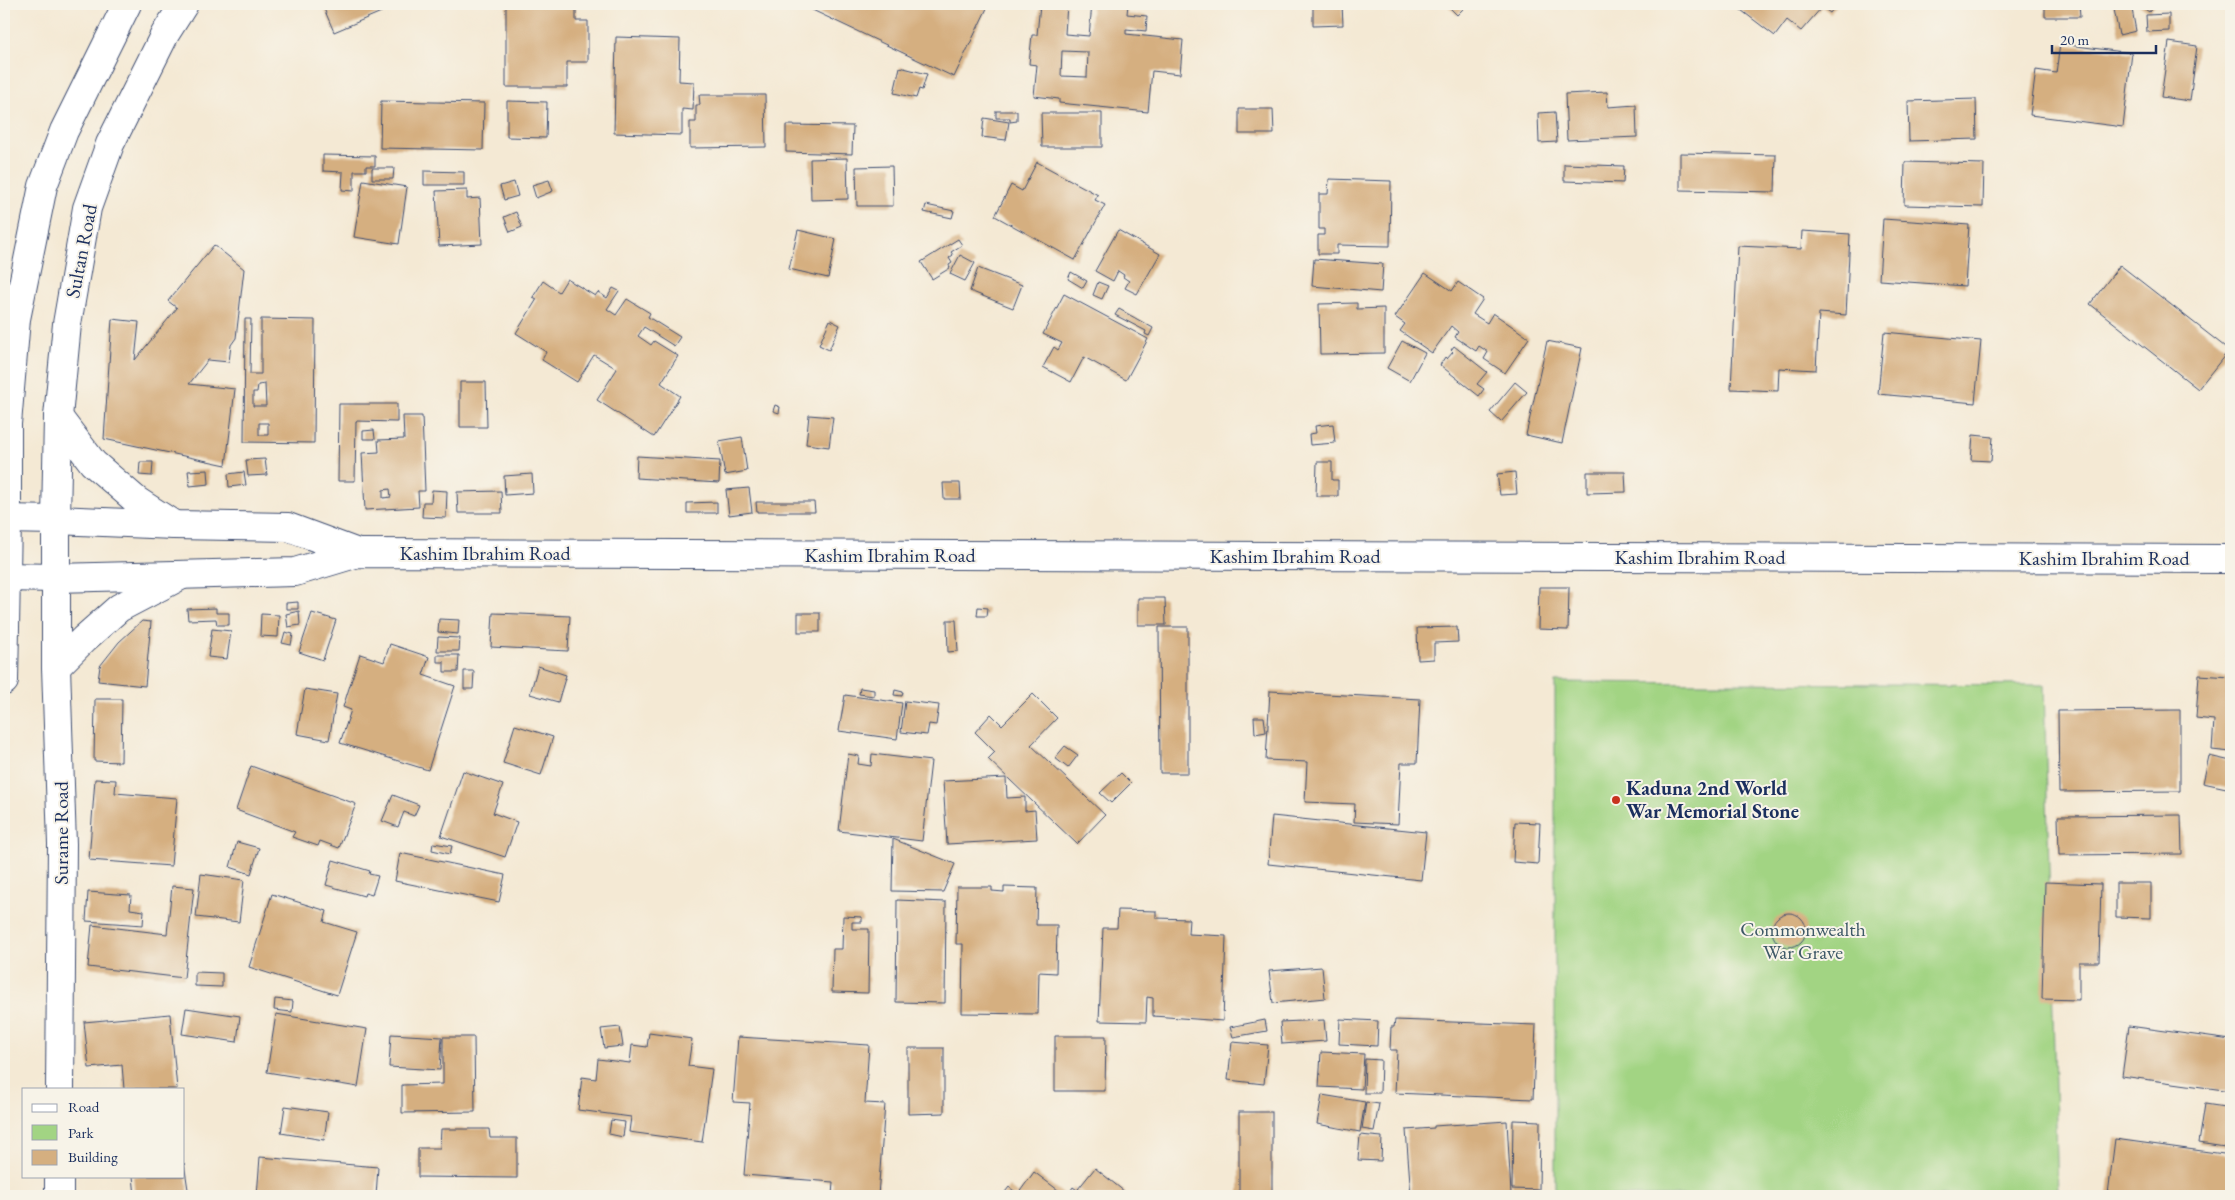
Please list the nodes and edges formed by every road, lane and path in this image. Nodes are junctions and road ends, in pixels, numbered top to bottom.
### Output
1 (127, 4) edge
2 (184, 4) edge
3 (58, 417) junction
4 (5, 425) edge
5 (6, 519) edge
6 (56, 520) junction
7 (174, 525) junction
8 (358, 553) junction
9 (2231, 558) edge
10 (182, 575) junction
11 (5, 577) edge
12 (56, 578) junction
13 (4, 664) edge
14 (56, 667) junction
15 (4, 681) edge
16 (60, 1088) edge
17 (59, 1178) edge
18 (59, 1196) edge

1 - 4 street
2 - 3 street, Sultan Road
3 - 6 street, Sultan Road
3 - 7 street
4 - 5 street
5 - 6 street, Kashim Ibrahim Road
5 - 11 street
6 - 7 street, Kashim Ibrahim Road
6 - 12 street, Sultan Road
7 - 8 street, Kashim Ibrahim Road
8 - 9 street, Kashim Ibrahim Road
8 - 10 street, Kashim Ibrahim Road
10 - 12 street, Kashim Ibrahim Road
10 - 14 street
11 - 12 street, Kashim Ibrahim Road
11 - 13 street
12 - 14 street, Surame Road
13 - 15 street
14 - 16 street, Surame Road
17 - 18 street

